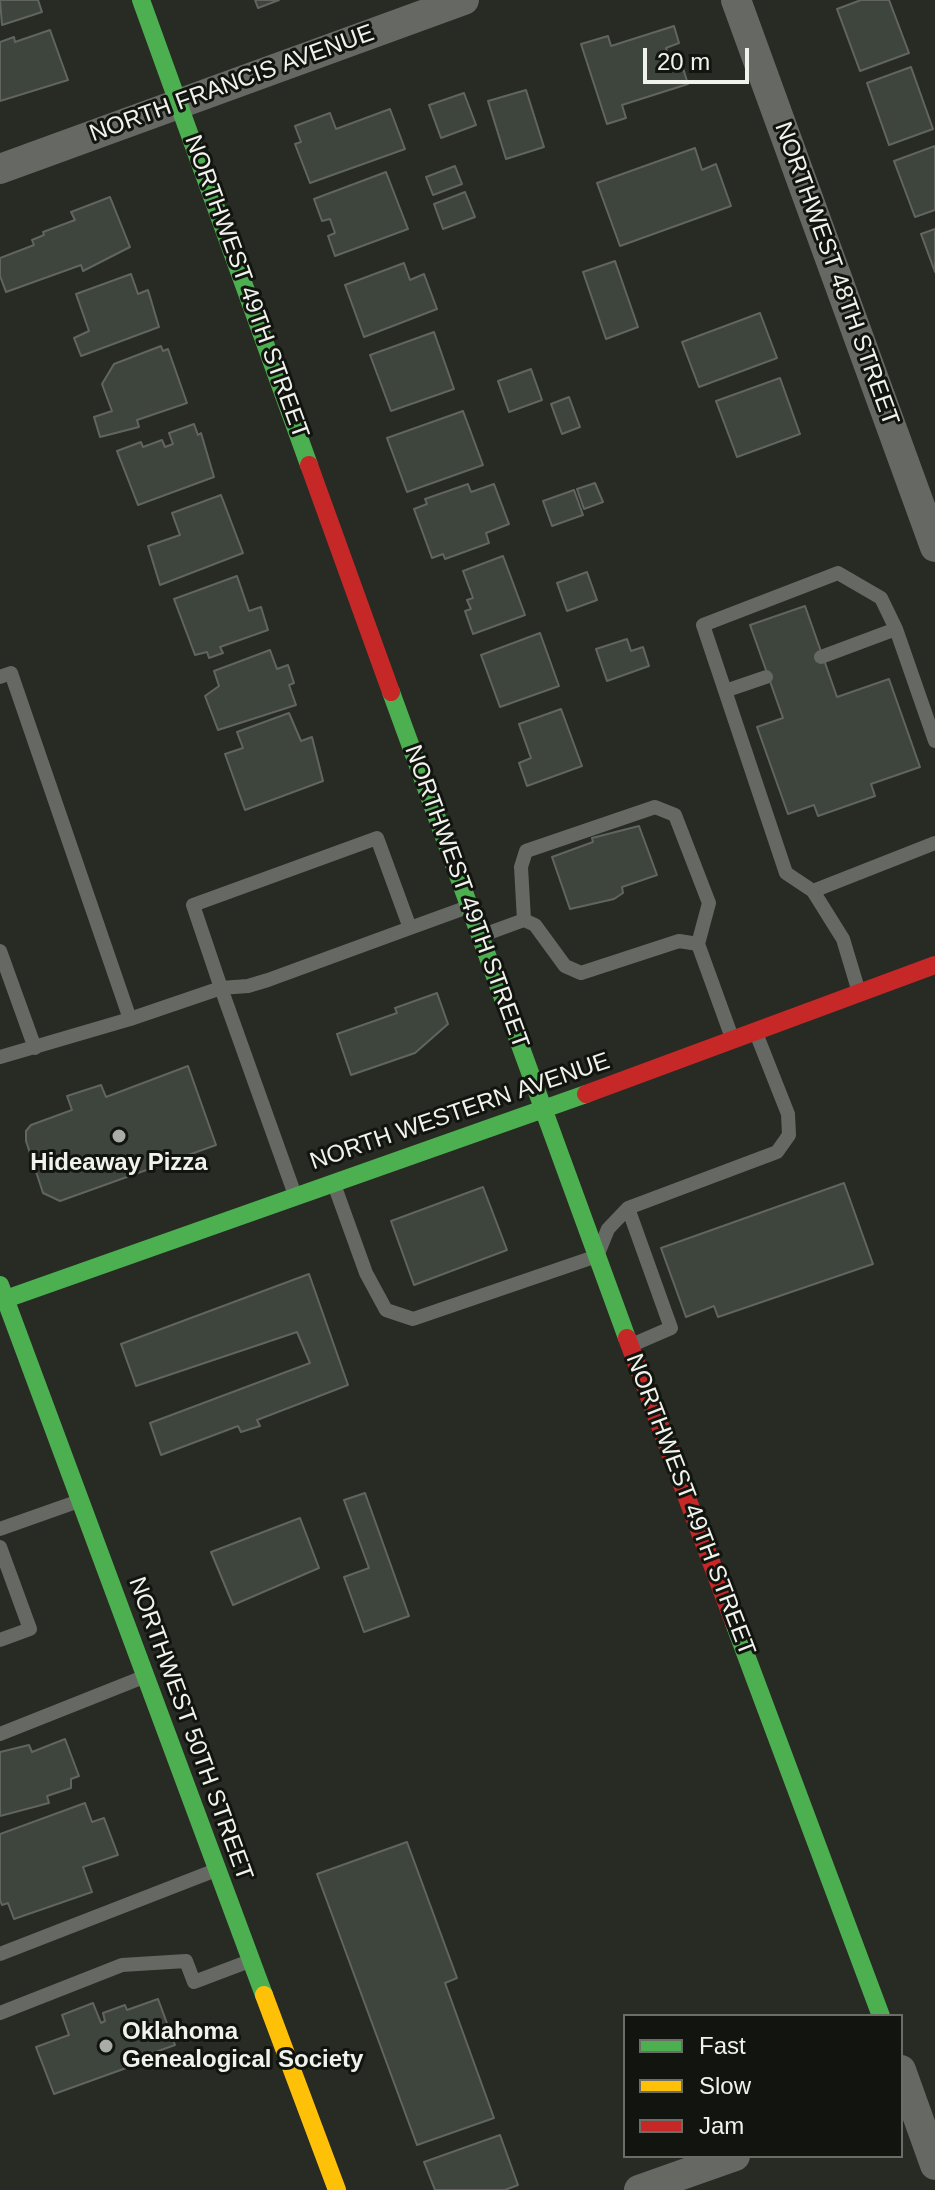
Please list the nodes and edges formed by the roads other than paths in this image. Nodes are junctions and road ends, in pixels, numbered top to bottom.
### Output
1 (141, 0) edge
2 (464, 0) edge
3 (736, 0) edge
4 (179, 102) junction
5 (0, 169) edge
6 (935, 547) edge
7 (896, 629) junction
8 (821, 657) dead end
9 (0, 677) edge
10 (766, 677) dead end
11 (725, 691) junction
12 (935, 741) edge
13 (935, 843) edge
14 (813, 891) junction
15 (469, 906) junction
16 (524, 920) junction
17 (410, 928) junction
18 (480, 936) junction
19 (698, 944) junction
20 (0, 951) edge
21 (935, 965) edge
22 (221, 988) junction
23 (859, 993) junction
24 (130, 1019) junction
25 (755, 1031) junction
26 (733, 1039) junction
27 (35, 1048) junction
28 (0, 1057) edge
29 (542, 1110) junction
30 (334, 1182) junction
31 (295, 1196) junction
32 (628, 1208) junction
33 (597, 1256) junction
34 (2, 1295) edge
35 (630, 1346) junction
36 (80, 1501) junction
37 (0, 1529) edge
38 (0, 1547) edge
39 (0, 1640) edge
40 (145, 1677) junction
41 (0, 1734) edge
42 (217, 1869) junction
43 (0, 1954) edge
44 (251, 1961) junction
45 (0, 2013) edge
46 (880, 2014) edge
47 (912, 2086) edge
48 (729, 2158) edge
49 (935, 2165) edge
50 (337, 2190) edge
51 (639, 2190) edge

1 - 4 street, NORTHWEST 49TH STREET
2 - 4 street, NORTH FRANCIS AVENUE
3 - 6 street, NORTHWEST 48TH STREET
4 - 5 street, NORTH FRANCIS AVENUE
4 - 15 street, NORTHWEST 49TH STREET
7 - 8 lane
7 - 11 lane
7 - 12 lane
9 - 24 lane
10 - 11 lane
11 - 14 lane
13 - 14 lane
14 - 23 lane
15 - 17 lane
15 - 18 street, NORTHWEST 49TH STREET
16 - 18 lane
16 - 19 lane
16 - 19 lane
17 - 22 lane
17 - 22 lane
18 - 29 street, NORTHWEST 49TH STREET
19 - 26 lane
20 - 27 lane
21 - 23 street, NORTH WESTERN AVENUE
22 - 24 lane
22 - 31 lane
23 - 25 street, NORTH WESTERN AVENUE
24 - 27 lane
25 - 26 street, NORTH WESTERN AVENUE
25 - 32 lane
26 - 29 street, NORTH WESTERN AVENUE
27 - 28 lane
29 - 30 street, NORTH WESTERN AVENUE
29 - 33 street, NORTHWEST 49TH STREET
30 - 31 street, NORTH WESTERN AVENUE
30 - 33 lane
31 - 34 street, NORTH WESTERN AVENUE
32 - 33 lane
32 - 35 lane
33 - 35 street, NORTHWEST 49TH STREET
34 - 36 street, NORTHWEST 50TH STREET
35 - 46 street, NORTHWEST 49TH STREET
36 - 37 lane
36 - 40 street, NORTHWEST 50TH STREET
38 - 39 lane
40 - 41 lane
40 - 42 street, NORTHWEST 50TH STREET
42 - 43 lane
42 - 44 street, NORTHWEST 50TH STREET
44 - 45 lane
44 - 50 street, NORTHWEST 50TH STREET
47 - 49 street
48 - 51 street

